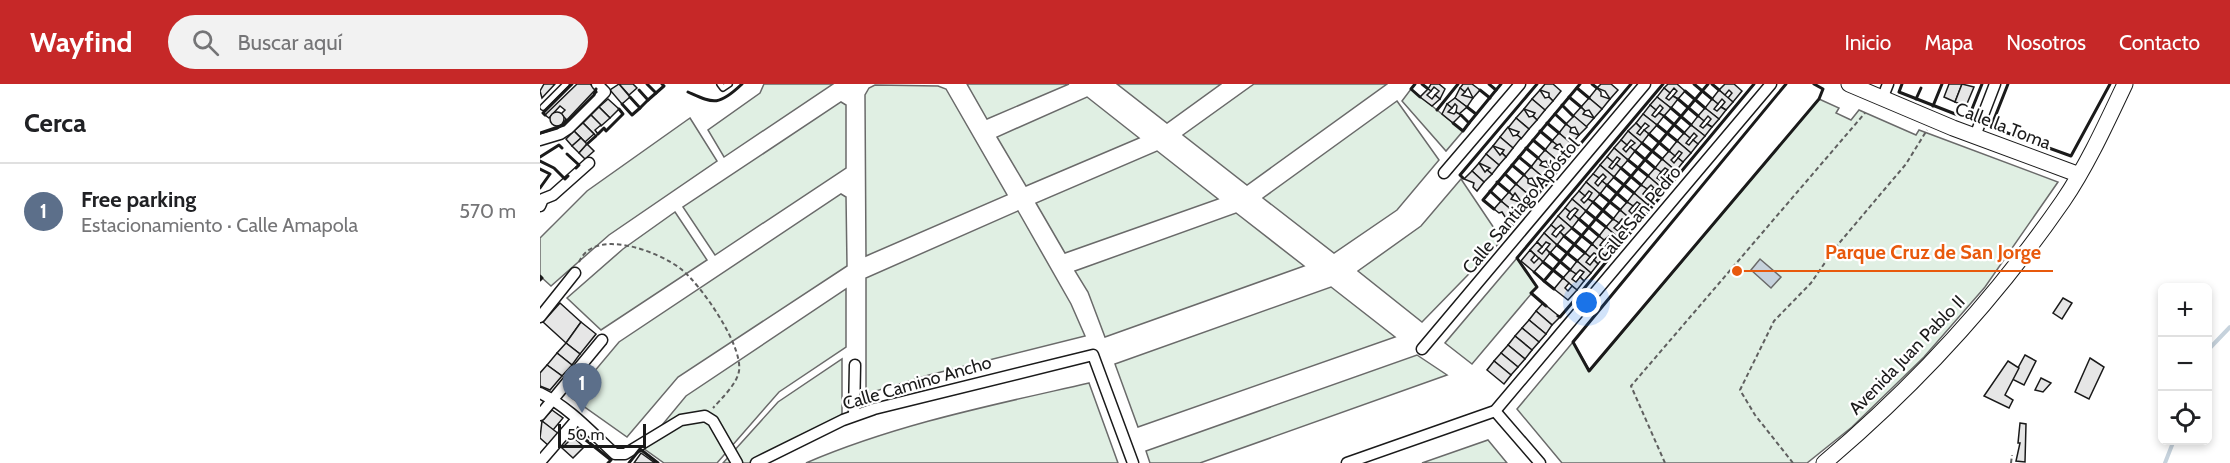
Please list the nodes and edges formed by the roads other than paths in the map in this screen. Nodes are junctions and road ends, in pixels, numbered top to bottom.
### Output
1 (566, 84) edge
2 (597, 84) edge
3 (720, 84) edge
4 (729, 84) edge
5 (1520, 84) edge
6 (1645, 84) edge
7 (1770, 84) edge
8 (1849, 84) edge
9 (1888, 84) edge
10 (1995, 84) edge
11 (2125, 84) edge
12 (1882, 99) junction
13 (543, 107) dead end
14 (1976, 136) junction
15 (540, 140) edge
16 (589, 163) dead end
17 (1444, 173) dead end
18 (2078, 174) junction
19 (540, 206) edge
20 (575, 273) road end
21 (540, 317) edge
22 (602, 340) dead end
23 (1422, 349) dead end
24 (855, 365) dead end
25 (540, 393) edge
26 (553, 399) junction
27 (1495, 411) junction
28 (540, 415) edge
29 (854, 415) junction
30 (577, 418) junction
31 (540, 462) edge
32 (737, 463) edge
33 (756, 463) edge
34 (1132, 463) edge
35 (1347, 463) edge
36 (1540, 463) edge
37 (1824, 463) edge

1 - 13 lane
2 - 15 street
3 - 4 lane
5 - 17 street
6 - 23 street, Calle Santiago Apóstol
7 - 27 street, Calle San Pedro
8 - 12 street, Calle la Toma
9 - 12 street
10 - 14 street
11 - 18 street, Avenida Juan Pablo II
12 - 14 street, Calle la Toma
14 - 18 street, Calle la Toma
16 - 19 street
18 - 37 street, Avenida Juan Pablo II
20 - 21 street
22 - 26 street
24 - 29 street
25 - 26 street
26 - 28 street
26 - 30 street
27 - 35 street
27 - 36 street
29 - 33 street, Calle Camino Ancho
29 - 34 street, Calle Camino Ancho
30 - 31 street
30 - 32 street

